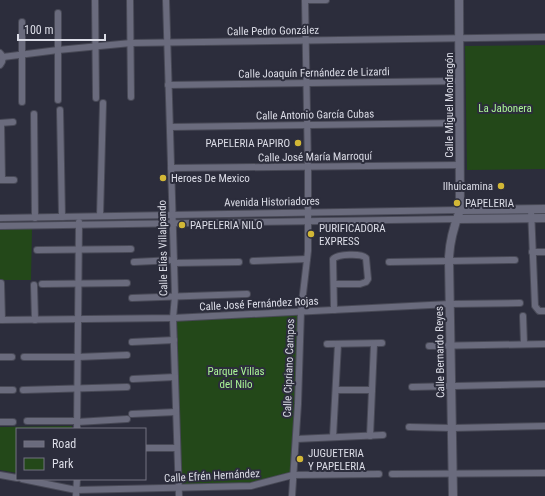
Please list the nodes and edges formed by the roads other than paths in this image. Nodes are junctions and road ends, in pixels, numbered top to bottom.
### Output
1 (95, 0) edge
2 (130, 0) edge
3 (166, 0) edge
4 (305, 0) edge
5 (326, 0) edge
6 (459, 0) edge
7 (58, 13) dead end
8 (22, 22) dead end
9 (545, 37) edge
10 (460, 39) junction
11 (306, 41) junction
12 (131, 43) junction
13 (167, 43) junction
14 (95, 46) junction
15 (58, 50) junction
16 (1, 55) edge
17 (22, 55) junction
18 (0, 65) edge
19 (460, 81) junction
20 (306, 83) junction
21 (168, 86) junction
22 (131, 97) dead end
23 (96, 98) dead end
24 (58, 100) dead end
25 (22, 102) dead end
26 (103, 103) dead end
27 (60, 110) dead end
28 (34, 114) dead end
29 (13, 122) dead end
30 (1, 123) edge
31 (460, 123) junction
32 (307, 126) junction
33 (170, 127) junction
34 (460, 165) junction
35 (308, 167) junction
36 (171, 168) junction
37 (1, 180) edge
38 (14, 180) dead end
39 (545, 209) edge
40 (460, 210) junction
41 (308, 213) junction
42 (531, 214) junction
43 (172, 215) junction
44 (79, 216) junction
45 (100, 216) junction
46 (62, 217) junction
47 (0, 218) edge
48 (35, 218) junction
49 (545, 218) edge
50 (456, 219) junction
51 (308, 222) junction
52 (172, 223) junction
53 (79, 224) junction
54 (0, 226) edge
55 (132, 249) dead end
56 (37, 250) dead end
57 (79, 250) junction
58 (532, 252) junction
59 (545, 252) edge
60 (307, 259) junction
61 (449, 260) junction
62 (514, 260) dead end
63 (134, 262) dead end
64 (174, 262) junction
65 (239, 262) dead end
66 (253, 262) dead end
67 (389, 262) dead end
68 (1, 283) dead end
69 (127, 283) dead end
70 (34, 284) dead end
71 (42, 284) dead end
72 (78, 284) junction
73 (334, 284) junction
74 (247, 294) dead end
75 (175, 296) junction
76 (132, 298) dead end
77 (520, 302) dead end
78 (450, 304) junction
79 (334, 310) junction
80 (300, 311) junction
81 (545, 311) edge
82 (523, 316) dead end
83 (173, 318) junction
84 (1, 320) edge
85 (35, 320) junction
86 (78, 320) junction
87 (174, 340) junction
88 (132, 342) dead end
89 (382, 342) dead end
90 (327, 344) dead end
91 (338, 344) junction
92 (374, 344) junction
93 (524, 344) junction
94 (545, 344) edge
95 (429, 346) dead end
96 (450, 346) junction
97 (127, 355) dead end
98 (0, 357) edge
99 (12, 357) dead end
100 (24, 357) dead end
101 (78, 357) junction
102 (175, 377) junction
103 (133, 379) dead end
104 (545, 384) edge
105 (451, 386) junction
106 (127, 387) dead end
107 (412, 388) dead end
108 (77, 389) junction
109 (0, 390) edge
110 (13, 390) dead end
111 (23, 390) dead end
112 (336, 390) junction
113 (372, 390) junction
114 (176, 412) junction
115 (132, 414) dead end
116 (127, 419) dead end
117 (27, 421) dead end
118 (77, 421) junction
119 (0, 422) edge
120 (13, 422) dead end
121 (545, 426) edge
122 (409, 427) dead end
123 (77, 428) edge
124 (452, 428) junction
125 (383, 435) dead end
126 (370, 436) junction
127 (333, 437) junction
128 (296, 439) junction
129 (146, 448) edge
130 (178, 448) junction
131 (545, 473) edge
132 (380, 474) dead end
133 (392, 474) dead end
134 (452, 474) junction
135 (0, 475) edge
136 (293, 475) junction
137 (16, 478) edge
138 (26, 480) edge
139 (76, 480) edge
140 (179, 488) junction
141 (76, 493) edge
142 (179, 496) edge
143 (292, 496) edge
144 (452, 496) edge

1 - 14 street
2 - 12 street
3 - 13 street, Calle Elías Villalpando
4 - 5 street
4 - 11 street, Calle Cipriano Campos
6 - 10 street, Calle Miguel Mondragón
7 - 15 street
8 - 17 street
9 - 10 street, Calle Pedro González
10 - 11 street, Calle Pedro González
10 - 19 street, Calle Miguel Mondragón
11 - 13 street, Calle Pedro González
11 - 20 street, Calle Cipriano Campos
12 - 13 street, Calle Pedro González
12 - 14 street, Calle Pedro González
12 - 22 street
13 - 21 street, Calle Elías Villalpando
14 - 15 street, Calle Pedro González
14 - 23 street
15 - 17 street, Calle Pedro González
15 - 24 street
16 - 17 street, Calle Pedro González
16 - 18 street
17 - 25 street
19 - 20 street, Calle Joaquín Fernández de Lizardi
19 - 31 street, Calle Miguel Mondragón
20 - 21 street, Calle Joaquín Fernández de Lizardi
20 - 32 street, Calle Cipriano Campos
21 - 33 street, Calle Elías Villalpando
26 - 45 street
27 - 46 street
28 - 48 street
29 - 30 street
30 - 37 street
31 - 32 street, Calle Antonio García Cubas
31 - 34 street, Calle Miguel Mondragón
32 - 33 street, Calle Antonio García Cubas
32 - 35 street, Calle Cipriano Campos
33 - 36 street, Calle Elías Villalpando
34 - 35 street, Calle José María Marroquí
34 - 40 street, Calle Miguel Mondragón
35 - 36 street, Calle José María Marroquí
35 - 41 street, Calle Cipriano Campos
36 - 43 street, Calle Elías Villalpando
37 - 38 street
39 - 42 street, Avenida Historiadores
40 - 41 street, Avenida Historiadores
40 - 42 street, Avenida Historiadores
40 - 50 street, Calle Bernardo Reyes
41 - 43 street, Avenida Historiadores
41 - 51 street, Calle Cipriano Campos
42 - 49 street, Avenida Historiadores
42 - 50 street, Avenida Historiadores
42 - 58 street
43 - 45 street, Avenida Historiadores
43 - 52 street, Calle Elías Villalpando
44 - 45 street, Avenida Historiadores
44 - 46 street, Avenida Historiadores
44 - 53 street
46 - 48 street, Avenida Historiadores
47 - 48 street, Avenida Historiadores
50 - 51 street, Avenida Historiadores
50 - 61 street, Calle Bernardo Reyes
51 - 52 street, Avenida Historiadores
51 - 60 street, Calle Cipriano Campos
52 - 53 street, Avenida Historiadores
52 - 64 street, Calle Elías Villalpando
53 - 54 street, Avenida Historiadores
53 - 57 street
55 - 57 street
56 - 57 street
57 - 72 street
58 - 59 street
58 - 81 street
60 - 66 street
60 - 80 street, Calle Cipriano Campos
61 - 62 street
61 - 67 street
61 - 78 street, Calle Bernardo Reyes
63 - 64 street
64 - 65 street
64 - 75 street, Calle Elías Villalpando
68 - 84 street
69 - 72 street
70 - 85 street
71 - 72 street
72 - 86 street
73 - 73 street
73 - 79 street
74 - 75 street
75 - 76 street
75 - 83 street, Calle Elías Villalpando
77 - 78 street, Calle José Fernández Rojas
78 - 79 street, Calle José Fernández Rojas
78 - 96 street, Calle Bernardo Reyes
79 - 80 street, Calle José Fernández Rojas
80 - 83 street, Calle José Fernández Rojas
80 - 128 street, Calle Cipriano Campos
82 - 93 street
83 - 86 street, Calle José Fernández Rojas
83 - 87 street, Calle Elías Villalpando
84 - 85 street, Calle José Fernández Rojas
85 - 86 street, Calle José Fernández Rojas
86 - 101 street
87 - 88 street
87 - 102 street, Calle Elías Villalpando
89 - 92 street
90 - 91 street
91 - 92 street
91 - 112 street
92 - 113 street
93 - 94 street
93 - 96 street
95 - 96 street
96 - 105 street, Calle Bernardo Reyes
97 - 101 street
98 - 99 street
100 - 101 street
101 - 108 street
102 - 103 street
102 - 114 street, Calle Elías Villalpando
104 - 105 street
105 - 107 street
105 - 124 street, Calle Bernardo Reyes
106 - 108 street
108 - 111 street
108 - 118 street
109 - 110 street
112 - 113 street
112 - 127 street
113 - 126 street
114 - 115 street
114 - 130 street, Calle Elías Villalpando
116 - 118 street
117 - 118 street
118 - 123 street
119 - 120 street
121 - 124 street
122 - 124 street
124 - 134 street, Calle Bernardo Reyes
125 - 126 street
126 - 127 street
127 - 128 street
128 - 136 street, Calle Cipriano Campos
129 - 130 street
130 - 140 street, Calle Elías Villalpando
131 - 134 street
132 - 136 street, Calle Efrén Hernández
133 - 134 street
134 - 144 street, Calle Bernardo Reyes
135 - 137 street
136 - 140 street, Calle Efrén Hernández
136 - 143 street, Calle Cipriano Campos
138 - 141 street, Calle Efrén Hernández
139 - 141 street
140 - 141 street, Calle Efrén Hernández
140 - 142 street, Calle Elías Villalpando

